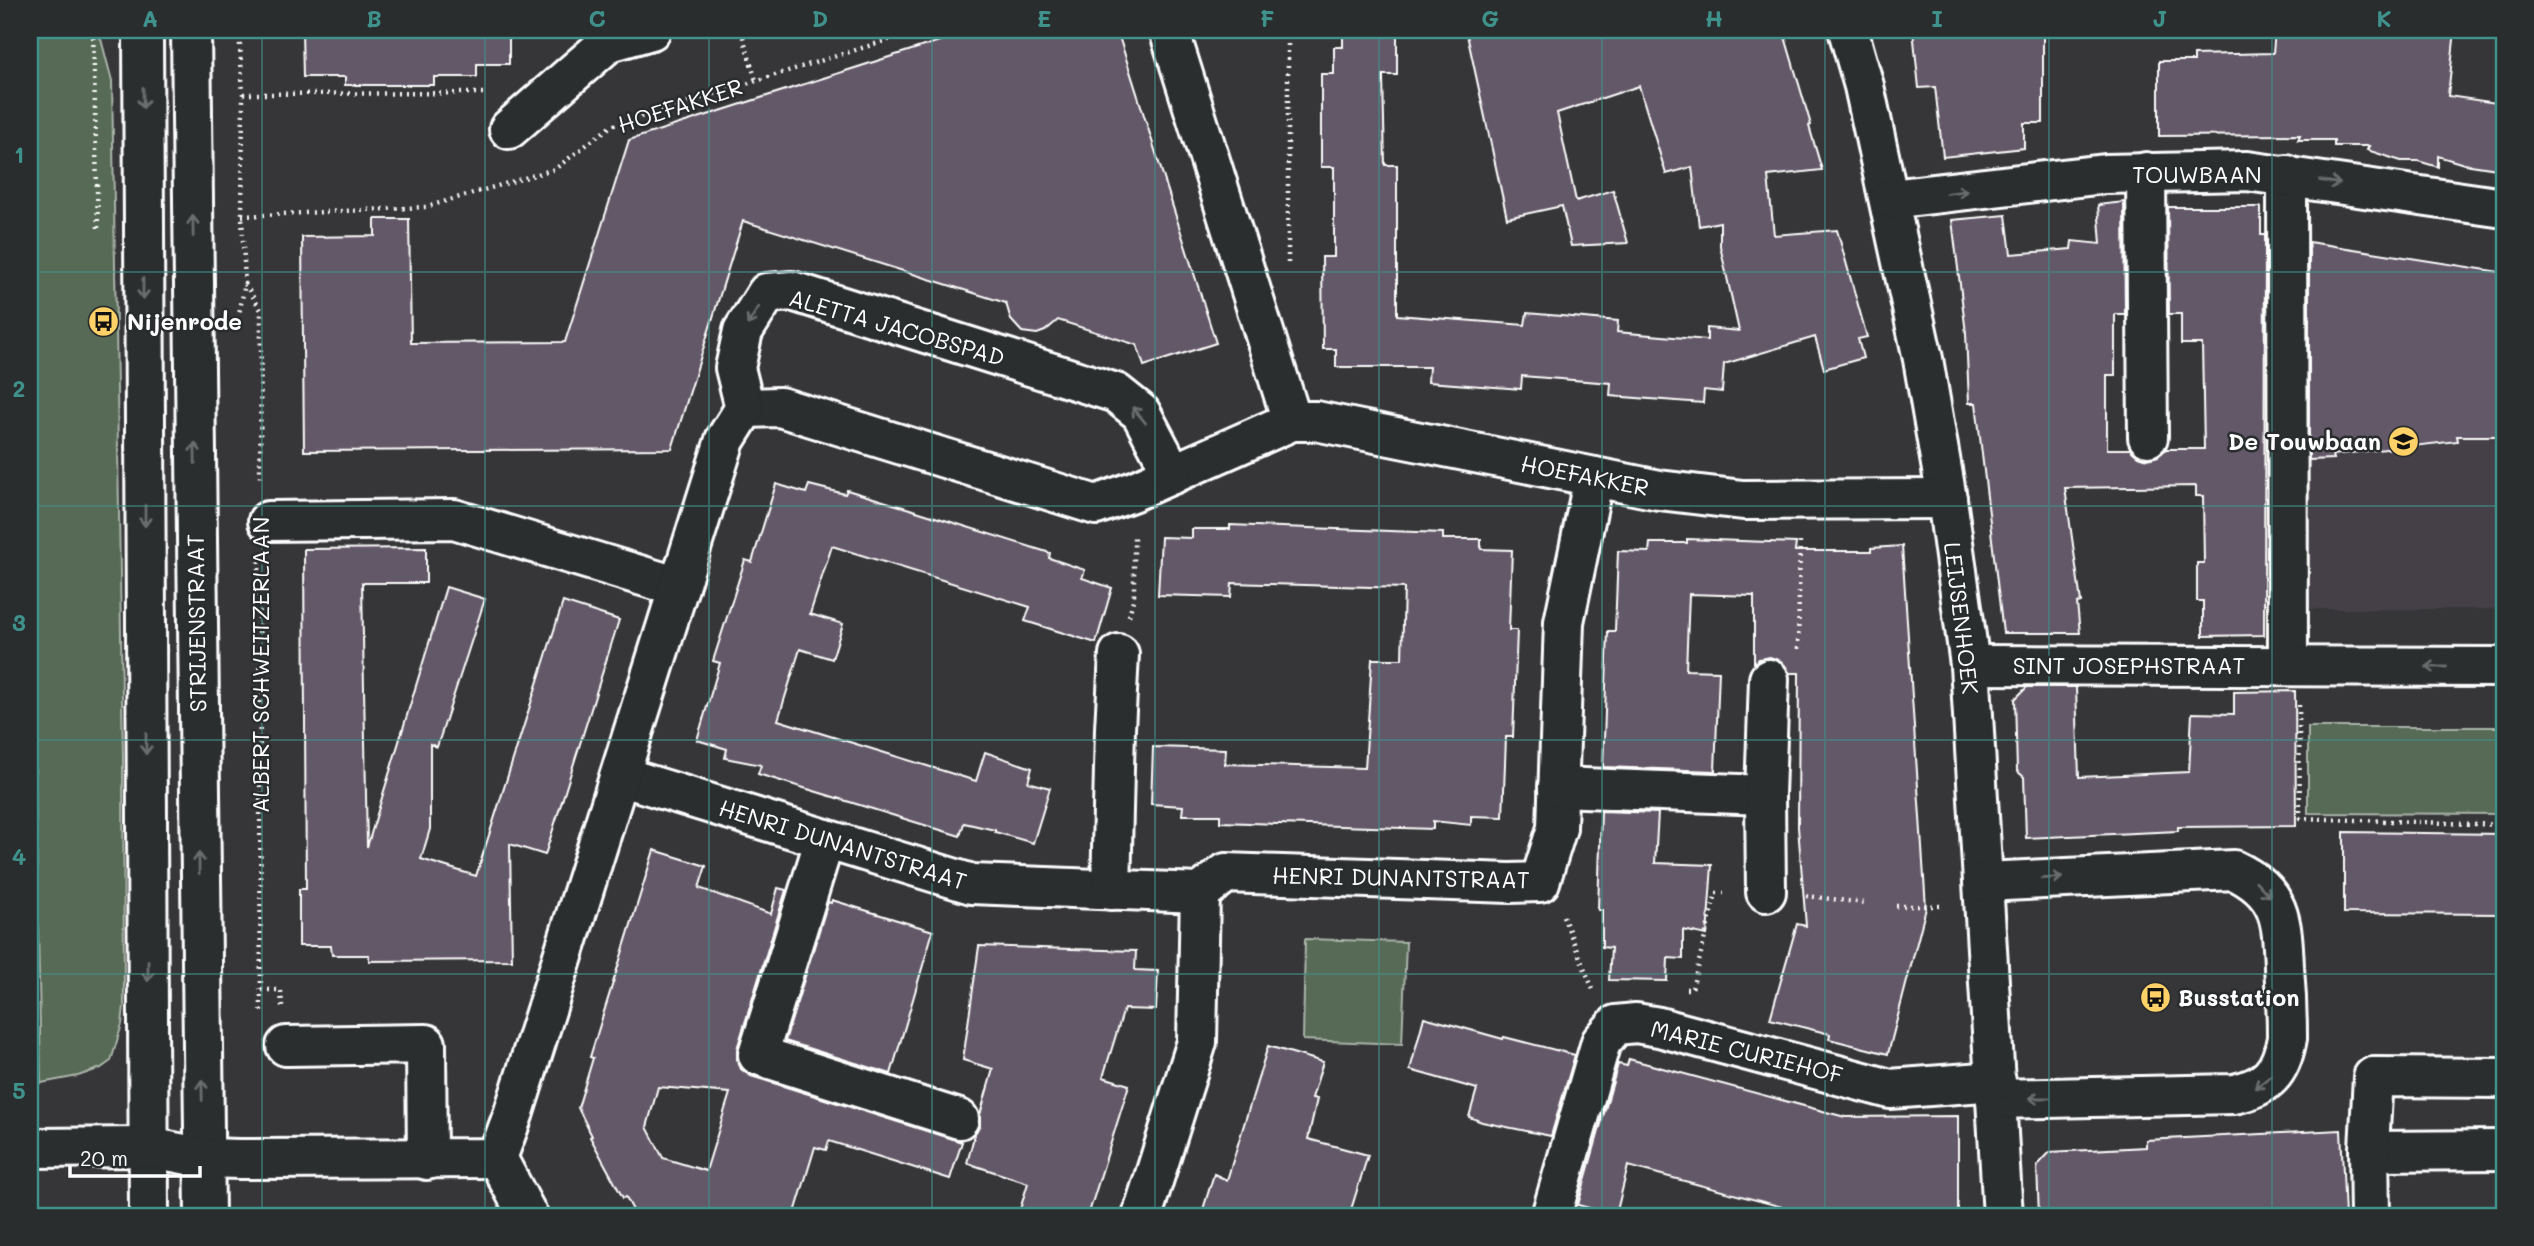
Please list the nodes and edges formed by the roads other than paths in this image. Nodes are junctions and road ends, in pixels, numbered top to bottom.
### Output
1 (142, 30) edge
2 (191, 30) edge
3 (651, 30) edge
4 (1169, 30) edge
5 (1848, 30) edge
6 (509, 129) dead end
7 (2146, 173) junction
8 (2287, 175) junction
9 (1889, 199) junction
10 (2504, 208) edge
11 (746, 408) junction
12 (1292, 421) junction
13 (2148, 437) dead end
14 (1173, 474) junction
15 (1594, 477) junction
16 (1947, 499) junction
17 (262, 521) road end
18 (680, 587) junction
19 (1119, 654) road end
20 (1970, 665) junction
21 (2293, 666) junction
22 (2504, 667) edge
23 (1769, 678) road end
24 (620, 776) junction
25 (1558, 786) junction
26 (1765, 795) junction
27 (825, 839) junction
28 (1984, 882) junction
29 (1111, 890) junction
30 (1766, 892) road end
31 (1200, 893) junction
32 (273, 1035) road end
33 (2504, 1078) edge
34 (1996, 1090) junction
35 (959, 1118) dead end
36 (148, 1147) junction
37 (30, 1148) edge
38 (2504, 1150) edge
39 (2370, 1151) junction
40 (204, 1158) junction
41 (497, 1158) junction
42 (427, 1160) junction
43 (149, 1216) edge
44 (205, 1216) edge
45 (528, 1216) edge
46 (1142, 1216) edge
47 (1551, 1216) edge
48 (2003, 1216) edge
49 (2370, 1216) edge

1 -> 36 street
40 -> 2 street, STRIJENSTRAAT
3 - 6 street
4 - 12 street
5 - 9 street, LEIJSENHOEK
7 - 8 street, TOUWBAAN
9 -> 7 street, TOUWBAAN
7 - 13 street
8 -> 10 street, TOUWBAAN
8 - 21 street
9 - 16 street, LEIJSENHOEK
11 - 14 street
14 -> 11 street, ALETTA JACOBSPAD
11 - 18 street
12 - 14 street
12 - 15 street, HOEFAKKER
15 - 16 street, HOEFAKKER
15 - 25 street, HENRI DUNANTSTRAAT
16 - 20 street, LEIJSENHOEK
17 - 18 street, ALBERT SCHWEITZERLAAN
18 - 24 street
19 - 29 street
20 - 21 street, SINT JOSEPHSTRAAT
20 - 28 street, LEIJSENHOEK
22 -> 21 street, SINT JOSEPHSTRAAT
23 - 26 street
24 - 27 street, HENRI DUNANTSTRAAT
24 - 41 street
25 - 26 street
25 - 31 street, HENRI DUNANTSTRAAT
26 - 30 street
27 - 29 street, HENRI DUNANTSTRAAT
27 - 35 street
28 - 34 street, LEIJSENHOEK
28 -> 34 street
29 - 31 street, HENRI DUNANTSTRAAT
31 - 46 street
32 - 42 street
33 - 39 street
34 - 47 street, MARIE CURIEHOF
34 - 48 street, LEIJSENHOEK
36 - 37 street
36 - 40 street
36 - 43 street
38 - 39 street
39 - 49 street
40 - 42 street
40 - 44 street, STRIJENSTRAAT
41 - 42 street
41 - 45 street

